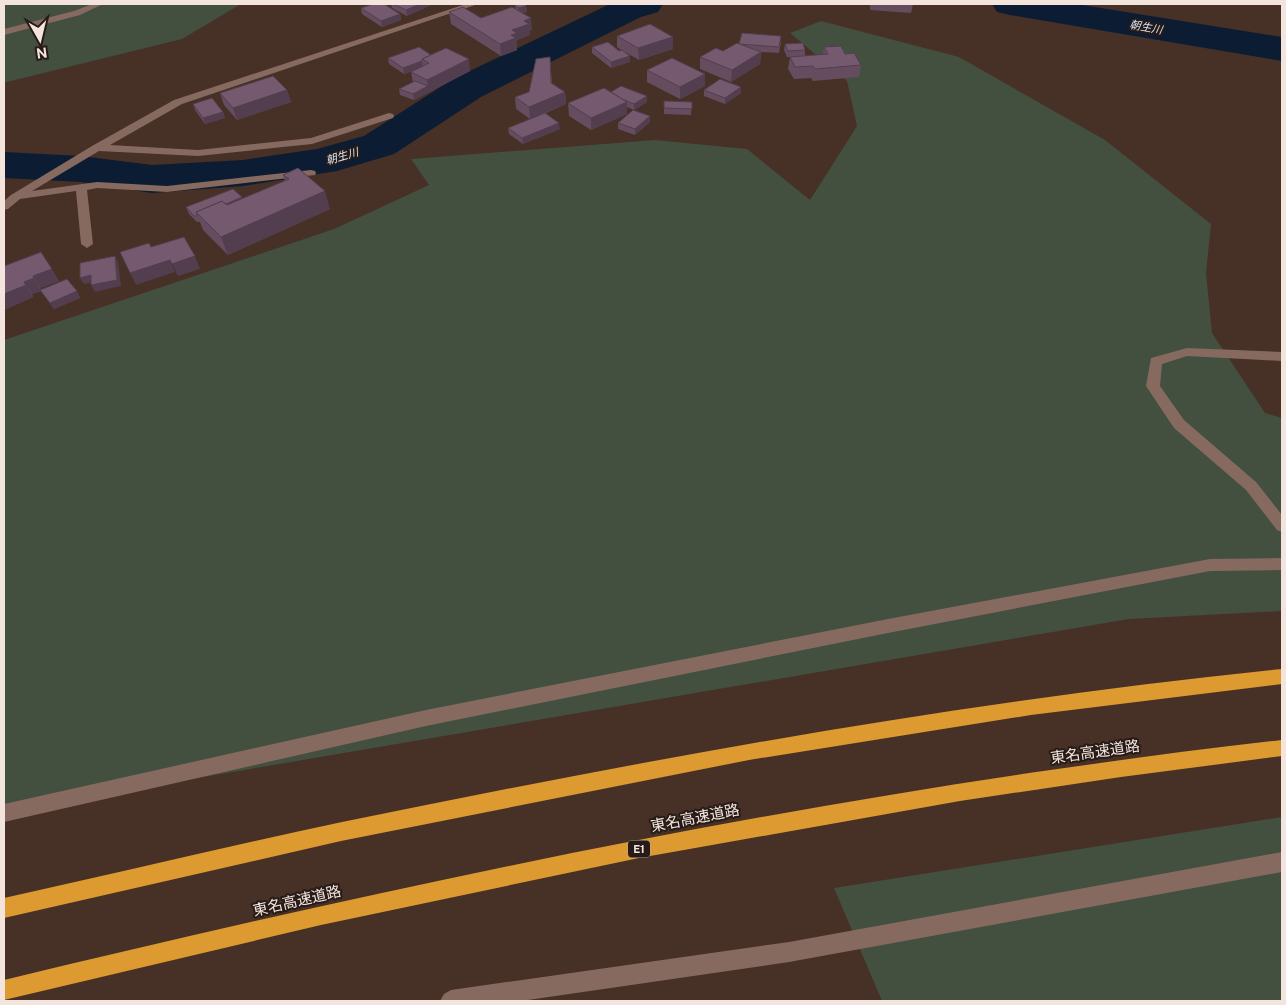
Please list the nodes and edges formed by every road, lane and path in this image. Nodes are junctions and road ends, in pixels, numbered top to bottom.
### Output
1 (99, 4) edge
2 (474, 4) edge
3 (4, 32) edge
4 (389, 116) dead end
5 (95, 148) junction
6 (311, 173) dead end
7 (81, 187) junction
8 (15, 197) junction
9 (4, 207) edge
10 (87, 244) dead end
11 (1282, 356) edge
12 (1282, 526) edge
13 (1282, 564) edge
14 (1282, 676) edge
15 (1282, 748) edge
16 (4, 813) edge
17 (1282, 862) edge
18 (4, 908) edge
19 (4, 990) edge
20 (451, 1001) edge

1 - 3 street
2 - 5 street
4 - 5 street
5 - 8 street
6 - 7 street
7 - 8 street
7 - 10 street
8 - 9 street
11 - 12 street
13 - 16 street
14 - 18 highway
15 - 19 highway, 東名高速道路 / E1
17 - 20 street

